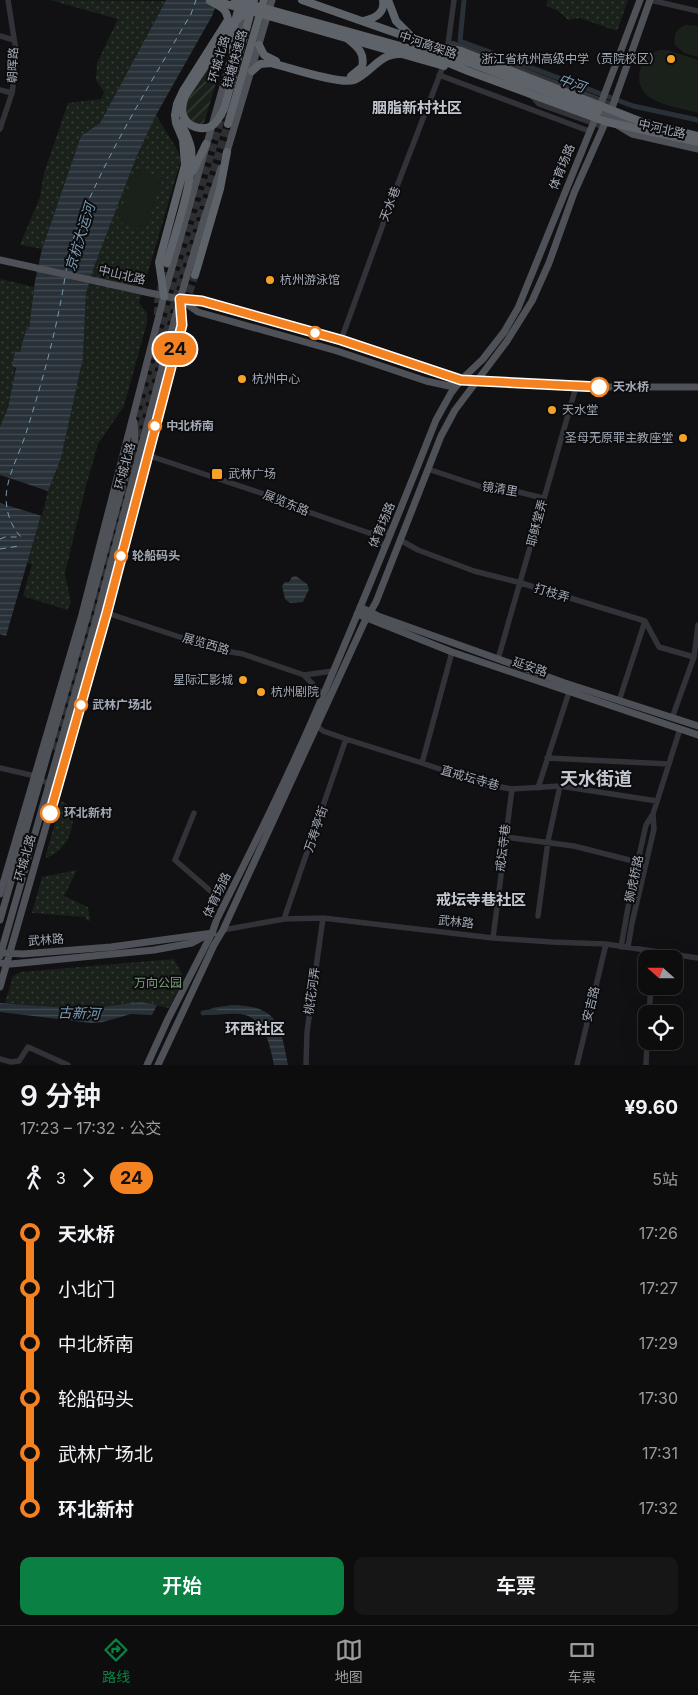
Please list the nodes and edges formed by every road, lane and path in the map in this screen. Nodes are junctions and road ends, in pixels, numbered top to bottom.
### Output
1 (8, 0) edge
2 (210, 0) edge
3 (236, 0) edge
4 (241, 0) edge
5 (248, 0) edge
6 (254, 0) edge
7 (264, 0) edge
8 (272, 0) edge
9 (383, 0) edge
10 (388, 0) edge
11 (454, 0) edge
12 (640, 0) edge
13 (650, 0) edge
14 (305, 1) edge
15 (698, 11) edge
16 (251, 12) junction
17 (364, 21) junction
18 (0, 36) edge
19 (14, 40) junction
20 (349, 40) junction
21 (418, 41) junction
22 (449, 42) junction
23 (427, 44) junction
24 (259, 45) junction
25 (422, 52) junction
26 (233, 53) junction
27 (405, 54) junction
28 (252, 71) junction
29 (441, 72) junction
30 (338, 78) junction
31 (523, 85) junction
32 (0, 90) edge
33 (12, 93) junction
34 (582, 93) junction
35 (601, 100) junction
36 (176, 104) junction
37 (613, 105) junction
38 (594, 115) junction
39 (608, 117) junction
40 (228, 124) tunnel mouth
41 (604, 127) junction
42 (0, 128) edge
43 (589, 131) junction
44 (698, 134) edge
45 (698, 142) edge
46 (206, 144) junction
47 (698, 149) edge
48 (227, 152) junction
49 (190, 179) junction
50 (1, 260) edge
51 (167, 262) tunnel mouth
52 (195, 274) tunnel mouth
53 (164, 296) junction
54 (180, 299) junction
55 (341, 340) junction
56 (461, 380) junction
57 (478, 380) junction
58 (576, 387) junction
59 (698, 387) edge
60 (147, 455) junction
61 (428, 469) junction
62 (543, 498) junction
63 (390, 532) junction
64 (369, 533) junction
65 (400, 540) junction
66 (384, 546) junction
67 (521, 583) junction
68 (359, 611) junction
69 (107, 612) junction
70 (369, 615) junction
71 (645, 621) junction
72 (698, 625) edge
73 (451, 638) dead end
74 (452, 652) junction
75 (694, 657) junction
76 (498, 659) junction
77 (333, 671) junction
78 (304, 675) junction
79 (569, 692) junction
80 (323, 695) junction
81 (619, 701) junction
82 (672, 718) junction
83 (317, 726) junction
84 (698, 726) edge
85 (680, 729) junction
86 (698, 735) edge
87 (346, 739) junction
88 (547, 758) junction
89 (422, 763) junction
90 (669, 764) junction
91 (0, 768) edge
92 (37, 778) junction
93 (49, 785) junction
94 (560, 786) junction
95 (538, 788) junction
96 (57, 789) junction
97 (512, 789) junction
98 (657, 801) junction
99 (194, 813) dead end
100 (653, 814) junction
101 (505, 836) junction
102 (548, 841) junction
103 (637, 862) junction
104 (3, 873) edge
105 (0, 894) edge
106 (214, 894) dead end
107 (538, 916) dead end
108 (323, 918) junction
109 (284, 919) junction
110 (0, 920) edge
111 (223, 930) junction
112 (212, 933) junction
113 (492, 938) junction
114 (606, 944) junction
115 (621, 947) junction
116 (628, 947) junction
117 (638, 950) edge
118 (2, 954) edge
119 (683, 957) edge
120 (698, 958) edge
121 (3, 963) edge
122 (0, 987) edge
123 (647, 1050) edge
124 (0, 1059) edge
125 (68, 1065) edge
126 (147, 1065) edge
127 (158, 1065) edge
128 (306, 1065) edge
129 (577, 1065) edge
130 (646, 1065) edge

1 - 19 street, 朝晖路
2 - 16 highway, bridge
2 - 36 highway
3 - 25 highway, 中河高架路, bridge
4 - 26 highway
5 - 26 main road, 环城北路
6 - 16 highway, bridge
7 - 40 highway, 钱塘快速路
8 - 24 main road, 环城北路
9 - 17 highway
10 - 21 highway
11 - 22 street, 天水巷
12 - 35 main road, 体育场路
13 - 15 street
13 - 37 main road, 体育场路
14 - 17 highway, 中河高架路
16 - 20 highway, bridge
17 - 21 highway, 中河高架路
18 - 19 street
19 - 33 street, 朝晖路
20 - 27 highway, bridge
20 - 30 highway
21 - 23 highway, 中河高架路
22 - 29 street, 天水巷
22 - 34 street
23 - 31 highway, bridge
23 - 44 highway, 中河高架路, bridge
24 - 28 main road, 环城北路
24 - 30 highway
25 - 31 highway, bridge
25 - 38 highway, 中河高架路, bridge
26 - 46 main road, 环城北路
27 - 30 highway, bridge
27 - 38 highway, bridge
28 - 30 highway
28 - 48 main road, 环城北路
29 - 43 street
29 - 55 street, 天水巷
31 - 38 highway
32 - 33 street
33 - 42 street, 朝晖路
34 - 35 street
34 - 38 street
35 - 37 street
35 - 38 main road, 体育场路
36 - 49 highway
36 - 53 highway
37 - 39 main road, 体育场路
38 - 39 main road, 中河北路
38 - 41 street
38 - 43 main road, 体育场路
38 - 45 highway, 中河高架路, bridge
39 - 41 main road, 体育场路
39 - 44 main road, 中河北路
39 - 47 main road, 中河北路
41 - 57 main road, 体育场路
43 - 56 main road, 体育场路
46 - 49 highway
46 - 53 main road, 环城北路
48 - 52 highway
48 - 54 main road, 环城北路
49 - 51 highway
50 - 53 main road, 中山北路
53 - 54 main road, 中山北路
53 - 92 main road, 环城北路
54 - 55 main road, 中山北路
54 - 56 main road, 中山北路
54 - 60 main road, 环城北路
54 - 93 main road, 环城北路
55 - 56 main road, 中山北路
56 - 57 main road, 中山北路
56 - 63 main road, 体育场路
57 - 58 main road, 中山北路
57 - 61 main road, 体育场路
58 - 59 main road, 中山北路
58 - 62 street, 耶稣堂弄
60 - 64 street, 展览东路
60 - 69 main road, 环城北路
61 - 62 street, 镜清里
61 - 65 main road, 体育场路
62 - 67 street, 耶稣堂弄
63 - 64 street, 展览东路
63 - 66 main road, 体育场路
64 - 66 street, 展览东路
65 - 67 street, 打枝弄
65 - 70 main road, 体育场路
66 - 68 main road, 体育场路
67 - 71 street, 打枝弄
67 - 76 street, 耶稣堂弄
68 - 70 main road, 延安路
68 - 77 main road, 体育场路
69 - 78 street, 展览西路
69 - 96 main road, 环城北路
70 - 73 main road
70 - 74 main road, 延安路
70 - 76 main road, 延安路
70 - 83 main road, 体育场路
71 - 75 street
71 - 81 street
72 - 75 street
74 - 79 main road, 延安路
74 - 89 street
75 - 82 street
76 - 81 main road, 延安路
77 - 78 street, 展览西路
77 - 80 main road, 体育场路
78 - 80 street, 展览西路
79 - 85 main road, 延安路
79 - 88 street
80 - 112 main road, 体育场路
81 - 82 main road, 延安路
82 - 84 main road, 延安路
83 - 87 street, 直戒坛寺巷
83 - 111 main road, 体育场路
85 - 86 main road, 延安路
85 - 90 street, 狮虎桥路
87 - 89 street, 直戒坛寺巷
87 - 109 street, 万寿亭街
88 - 90 street
88 - 95 street
89 - 97 street, 直戒坛寺巷
90 - 98 street, 狮虎桥路
91 - 92 street
92 - 93 street
92 - 104 main road, 环城北路
92 - 110 main road, 环城北路
93 - 96 street
93 - 118 main road, 环城北路
94 - 95 street, 直戒坛寺巷
94 - 98 street, 直戒坛寺巷
94 - 102 street
95 - 97 street, 直戒坛寺巷
96 - 118 main road, 环城北路
97 - 101 street, 戒坛寺巷
98 - 100 street, 狮虎桥路
99 - 106 street
100 - 103 street, 狮虎桥路
100 - 116 street, 狮虎桥路
101 - 102 street
101 - 113 street, 戒坛寺巷
102 - 103 street
102 - 107 street
103 - 115 street, 狮虎桥路
104 - 105 main road, 环城北路
108 - 109 street, 武林路
108 - 113 street, 武林路
108 - 128 street, 桃花河弄
109 - 111 street, 武林路
111 - 112 main road, 武林路
111 - 127 main road, 体育场路
112 - 118 main road, 武林路
112 - 121 main road, 武林路
112 - 126 main road, 体育场路
113 - 114 street, 武林路
114 - 115 street, 武林路
114 - 129 street, 安吉路
115 - 116 street, 武林路
116 - 117 street, 武林路
118 - 121 main road, 环城北路
119 - 120 street, 武林路
121 - 122 main road, 环城北路
123 - 130 street
124 - 125 street

